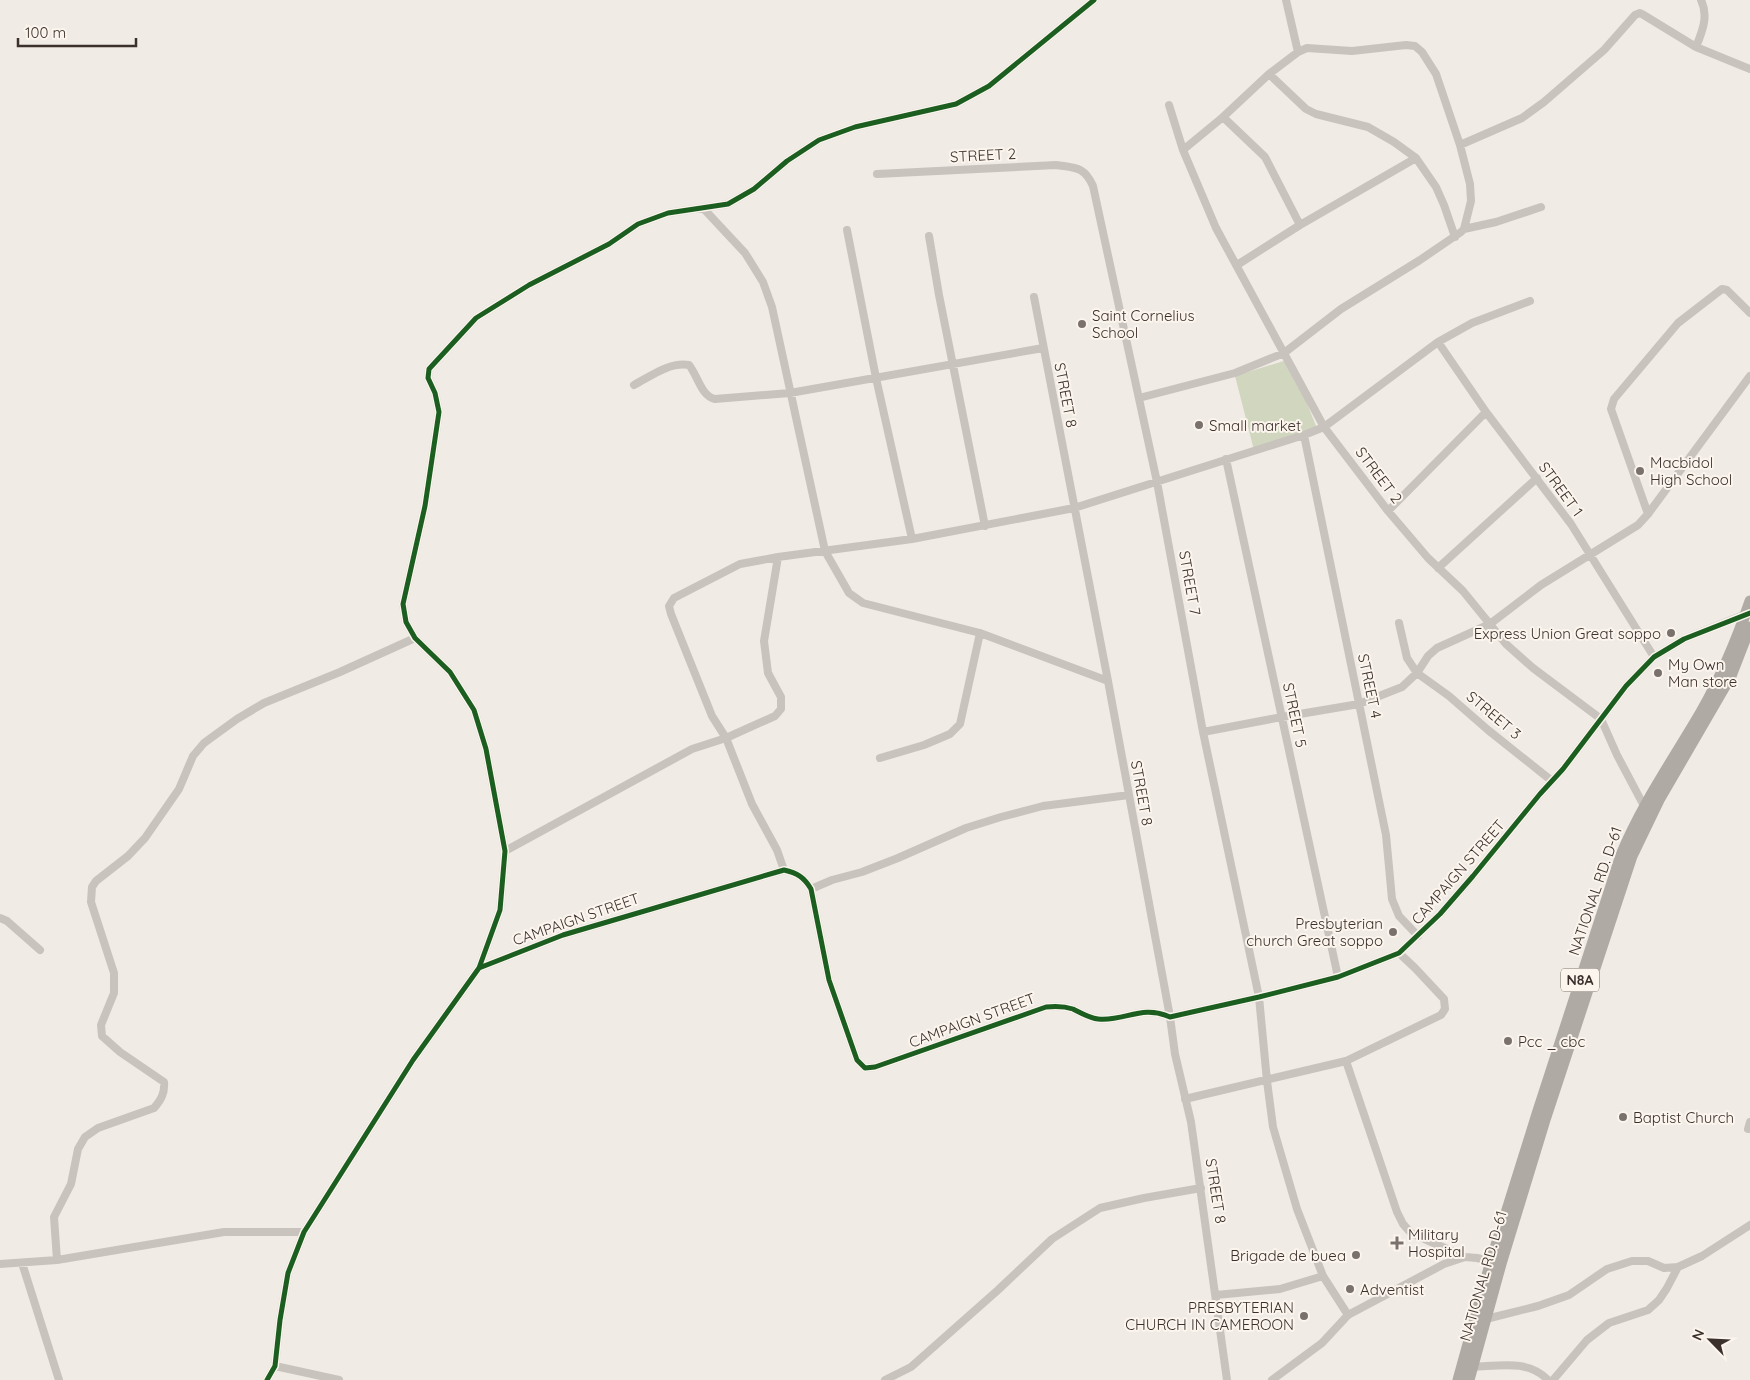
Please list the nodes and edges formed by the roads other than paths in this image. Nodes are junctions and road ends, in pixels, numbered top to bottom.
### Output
1 (1094, 0) edge
2 (1286, 0) edge
3 (1701, 0) edge
4 (1696, 47) junction
5 (1298, 52) junction
6 (1750, 69) edge
7 (1269, 74) junction
8 (1169, 105) dead end
9 (1223, 117) junction
10 (1460, 145) junction
11 (1183, 150) junction
12 (1416, 158) junction
13 (878, 174) dead end
14 (1088, 175) joint
15 (1541, 207) dead end
16 (702, 208) junction
17 (1300, 225) junction
18 (847, 230) dead end
19 (1464, 230) junction
20 (929, 236) dead end
21 (1455, 237) junction
22 (1237, 266) junction
23 (1034, 297) dead end
24 (1530, 301) dead end
25 (1750, 313) edge
26 (1438, 342) junction
27 (1043, 348) junction
28 (1284, 353) junction
29 (953, 365) junction
30 (1750, 376) edge
31 (876, 378) junction
32 (634, 385) dead end
33 (790, 392) junction
34 (1139, 398) junction
35 (1486, 412) junction
36 (1324, 427) junction
37 (1304, 435) junction
38 (1226, 459) junction
39 (1537, 478) junction
40 (1157, 482) junction
41 (1074, 508) junction
42 (1388, 510) junction
43 (1648, 514) junction
44 (985, 526) junction
45 (912, 539) junction
46 (825, 551) junction
47 (1589, 554) junction
48 (778, 557) junction
49 (1438, 568) junction
50 (1750, 601) edge
51 (1748, 614) edge
52 (1400, 623) dead end
53 (1490, 624) junction
54 (1750, 627) edge
55 (980, 633) junction
56 (414, 638) junction
57 (1654, 657) junction
58 (1417, 672) junction
59 (1108, 681) junction
60 (1359, 704) junction
61 (1282, 717) junction
62 (1601, 719) junction
63 (1203, 732) junction
64 (726, 738) junction
65 (880, 758) dead end
66 (1552, 781) junction
67 (1129, 795) junction
68 (1644, 806) junction
69 (505, 850) junction
70 (784, 870) junction
71 (812, 889) junction
72 (0, 918) edge
73 (1418, 936) junction
74 (40, 950) dead end
75 (1398, 953) junction
76 (479, 968) junction
77 (1338, 977) junction
78 (1259, 997) junction
79 (1170, 1017) junction
80 (1346, 1061) junction
81 (1267, 1081) junction
82 (1185, 1100) junction
83 (1201, 1188) junction
84 (1750, 1225) edge
85 (304, 1232) junction
86 (1465, 1257) junction
87 (58, 1260) junction
88 (22, 1262) junction
89 (1496, 1263) junction
90 (0, 1264) edge
91 (1678, 1267) junction
92 (1323, 1276) junction
93 (1216, 1295) junction
94 (1348, 1315) junction
95 (1486, 1319) junction
96 (275, 1366) junction
97 (1473, 1367) junction
98 (59, 1380) edge
99 (267, 1380) edge
100 (339, 1380) edge
101 (886, 1380) edge
102 (1228, 1380) edge
103 (1272, 1380) edge
104 (1458, 1380) edge
105 (1469, 1380) edge
106 (1548, 1380) edge
107 (1553, 1380) edge

1 - 16 street
2 - 5 street
3 - 4 street
4 - 6 street
4 - 10 street
5 - 7 street
5 - 10 street
7 - 9 street
7 - 12 street
8 - 11 street, STREET 2
9 - 11 street
9 - 17 street
10 - 19 street
11 - 22 street, STREET 2
12 - 17 street
12 - 21 street
13 - 14 street, STREET 2
14 - 34 street, STREET 7
15 - 19 street
16 - 33 street
16 - 56 street
17 - 22 street
18 - 31 street
19 - 21 street
20 - 29 street
21 - 28 street
22 - 28 street, STREET 2
23 - 27 street, STREET 8
24 - 26 street
25 - 43 street
26 - 35 street, STREET 1
26 - 36 street
27 - 29 street
27 - 41 street, STREET 8
28 - 34 street
28 - 36 street, STREET 2
29 - 31 street
29 - 44 street
30 - 43 street
31 - 33 street
31 - 45 street
32 - 33 street
33 - 46 street
34 - 40 street, STREET 7
35 - 39 street, STREET 1
35 - 42 street
36 - 37 street
36 - 42 street, STREET 2
37 - 38 street
37 - 60 street, STREET 4
38 - 40 street
38 - 61 street, STREET 5
39 - 47 street, STREET 1
39 - 49 street
40 - 41 street
40 - 63 street, STREET 7
41 - 44 street
41 - 59 street, STREET 8
42 - 49 street, STREET 2
43 - 47 street
44 - 45 street
45 - 46 street
46 - 48 street
46 - 55 street
47 - 53 street
47 - 57 street, STREET 1
48 - 64 street
48 - 64 street
49 - 53 street, STREET 2
50 - 51 highway, NATIONAL RD. D-61 / N8A
51 - 57 street, CAMPAIGN STREET
51 - 68 highway, NATIONAL RD. D-61 / N8A
52 - 58 street
53 - 58 street
53 - 62 street, STREET 2
54 - 89 highway, NATIONAL RD. D-61 / N8A
55 - 59 street
55 - 65 street
56 - 69 street
56 - 87 street
57 - 62 street, CAMPAIGN STREET
58 - 60 street
58 - 66 street, STREET 3
59 - 67 street, STREET 8
60 - 61 street
60 - 73 street, STREET 4
61 - 63 street
61 - 77 street, STREET 5
62 - 66 street, CAMPAIGN STREET
62 - 68 street, STREET 2
63 - 78 street, STREET 7
64 - 69 street
64 - 70 street
66 - 73 street, CAMPAIGN STREET
67 - 71 street
67 - 79 street, STREET 8
68 - 89 highway, NATIONAL RD. D-61 / N8A
69 - 76 street
70 - 71 street
70 - 76 street, CAMPAIGN STREET
71 - 79 street, CAMPAIGN STREET
72 - 74 street
73 - 75 street, CAMPAIGN STREET
75 - 77 street, CAMPAIGN STREET
75 - 80 street
76 - 85 street
77 - 78 street, CAMPAIGN STREET
78 - 79 street, CAMPAIGN STREET
78 - 81 street, STREET 7
79 - 82 street, STREET 8
80 - 81 street
80 - 86 street
81 - 82 street
81 - 92 street, STREET 7
82 - 83 street, STREET 8
83 - 93 street, STREET 8
83 - 101 street
84 - 91 street
85 - 87 street
85 - 96 street
86 - 89 street
86 - 94 street
87 - 88 street
88 - 90 street
88 - 98 street
89 - 95 highway, NATIONAL RD. D-61 / N8A
89 - 104 highway, NATIONAL RD. D-61 / N8A
91 - 95 street
91 - 107 street
92 - 93 street
92 - 94 street, STREET 7
93 - 102 street, STREET 8
94 - 103 street
95 - 97 highway, NATIONAL RD. D-61 / N8A
96 - 99 street
96 - 100 street
97 - 105 highway, NATIONAL RD. D-61 / N8A
97 - 106 street

